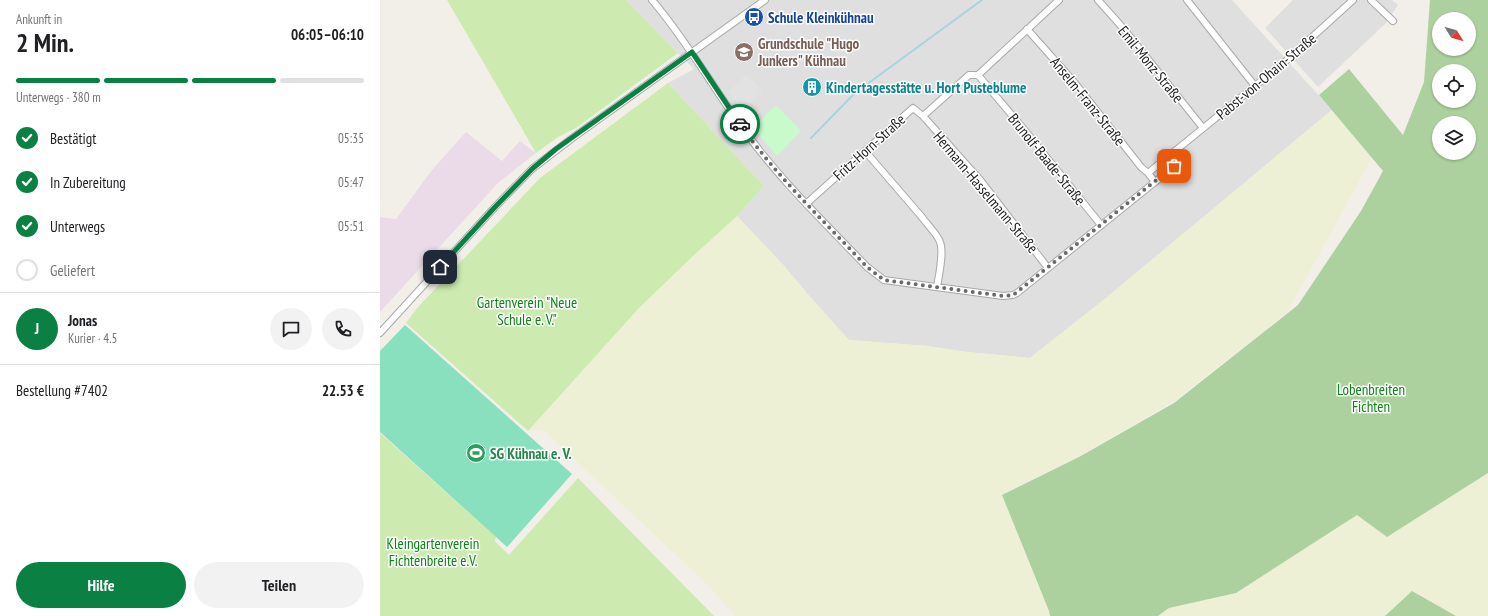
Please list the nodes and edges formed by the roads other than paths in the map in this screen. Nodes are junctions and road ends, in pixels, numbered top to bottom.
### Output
1 (652, 0) edge
2 (764, 0) edge
3 (1059, 0) edge
4 (1098, 0) edge
5 (1187, 0) edge
6 (1353, 0) edge
7 (1371, 0) edge
8 (1392, 21) dead end
9 (1027, 29) junction
10 (692, 52) junction
11 (978, 75) junction
12 (1255, 86) junction
13 (923, 116) junction
14 (1203, 128) junction
15 (1176, 150) junction
16 (865, 151) junction
17 (1148, 173) junction
18 (1155, 182) junction
19 (807, 203) junction
20 (1101, 226) junction
21 (1048, 268) junction
22 (937, 287) junction
23 (380, 333) edge

1 - 10 street
2 - 10 street
3 - 9 street, Fritz-Horn-Straße
4 - 14 street, Emil-Monz-Straße
5 - 12 street
6 - 12 street, Pabst-von-Ohain-Straße
7 - 8 street
9 - 11 street, Fritz-Horn-Straße
9 - 17 street, Anselm-Franz-Straße
10 - 19 street
10 - 23 street
11 - 13 street, Fritz-Horn-Straße
11 - 20 street, Brunolf-Baade-Straße
12 - 14 street, Pabst-von-Ohain-Straße
13 - 16 street, Fritz-Horn-Straße
13 - 21 street, Hermann-Hasselmann-Straße
14 - 15 street, Pabst-von-Ohain-Straße
15 - 17 street, Pabst-von-Ohain-Straße
15 - 18 street
16 - 19 street, Fritz-Horn-Straße
16 - 22 street
17 - 18 street
18 - 20 street
19 - 22 street
20 - 21 street
21 - 22 street

